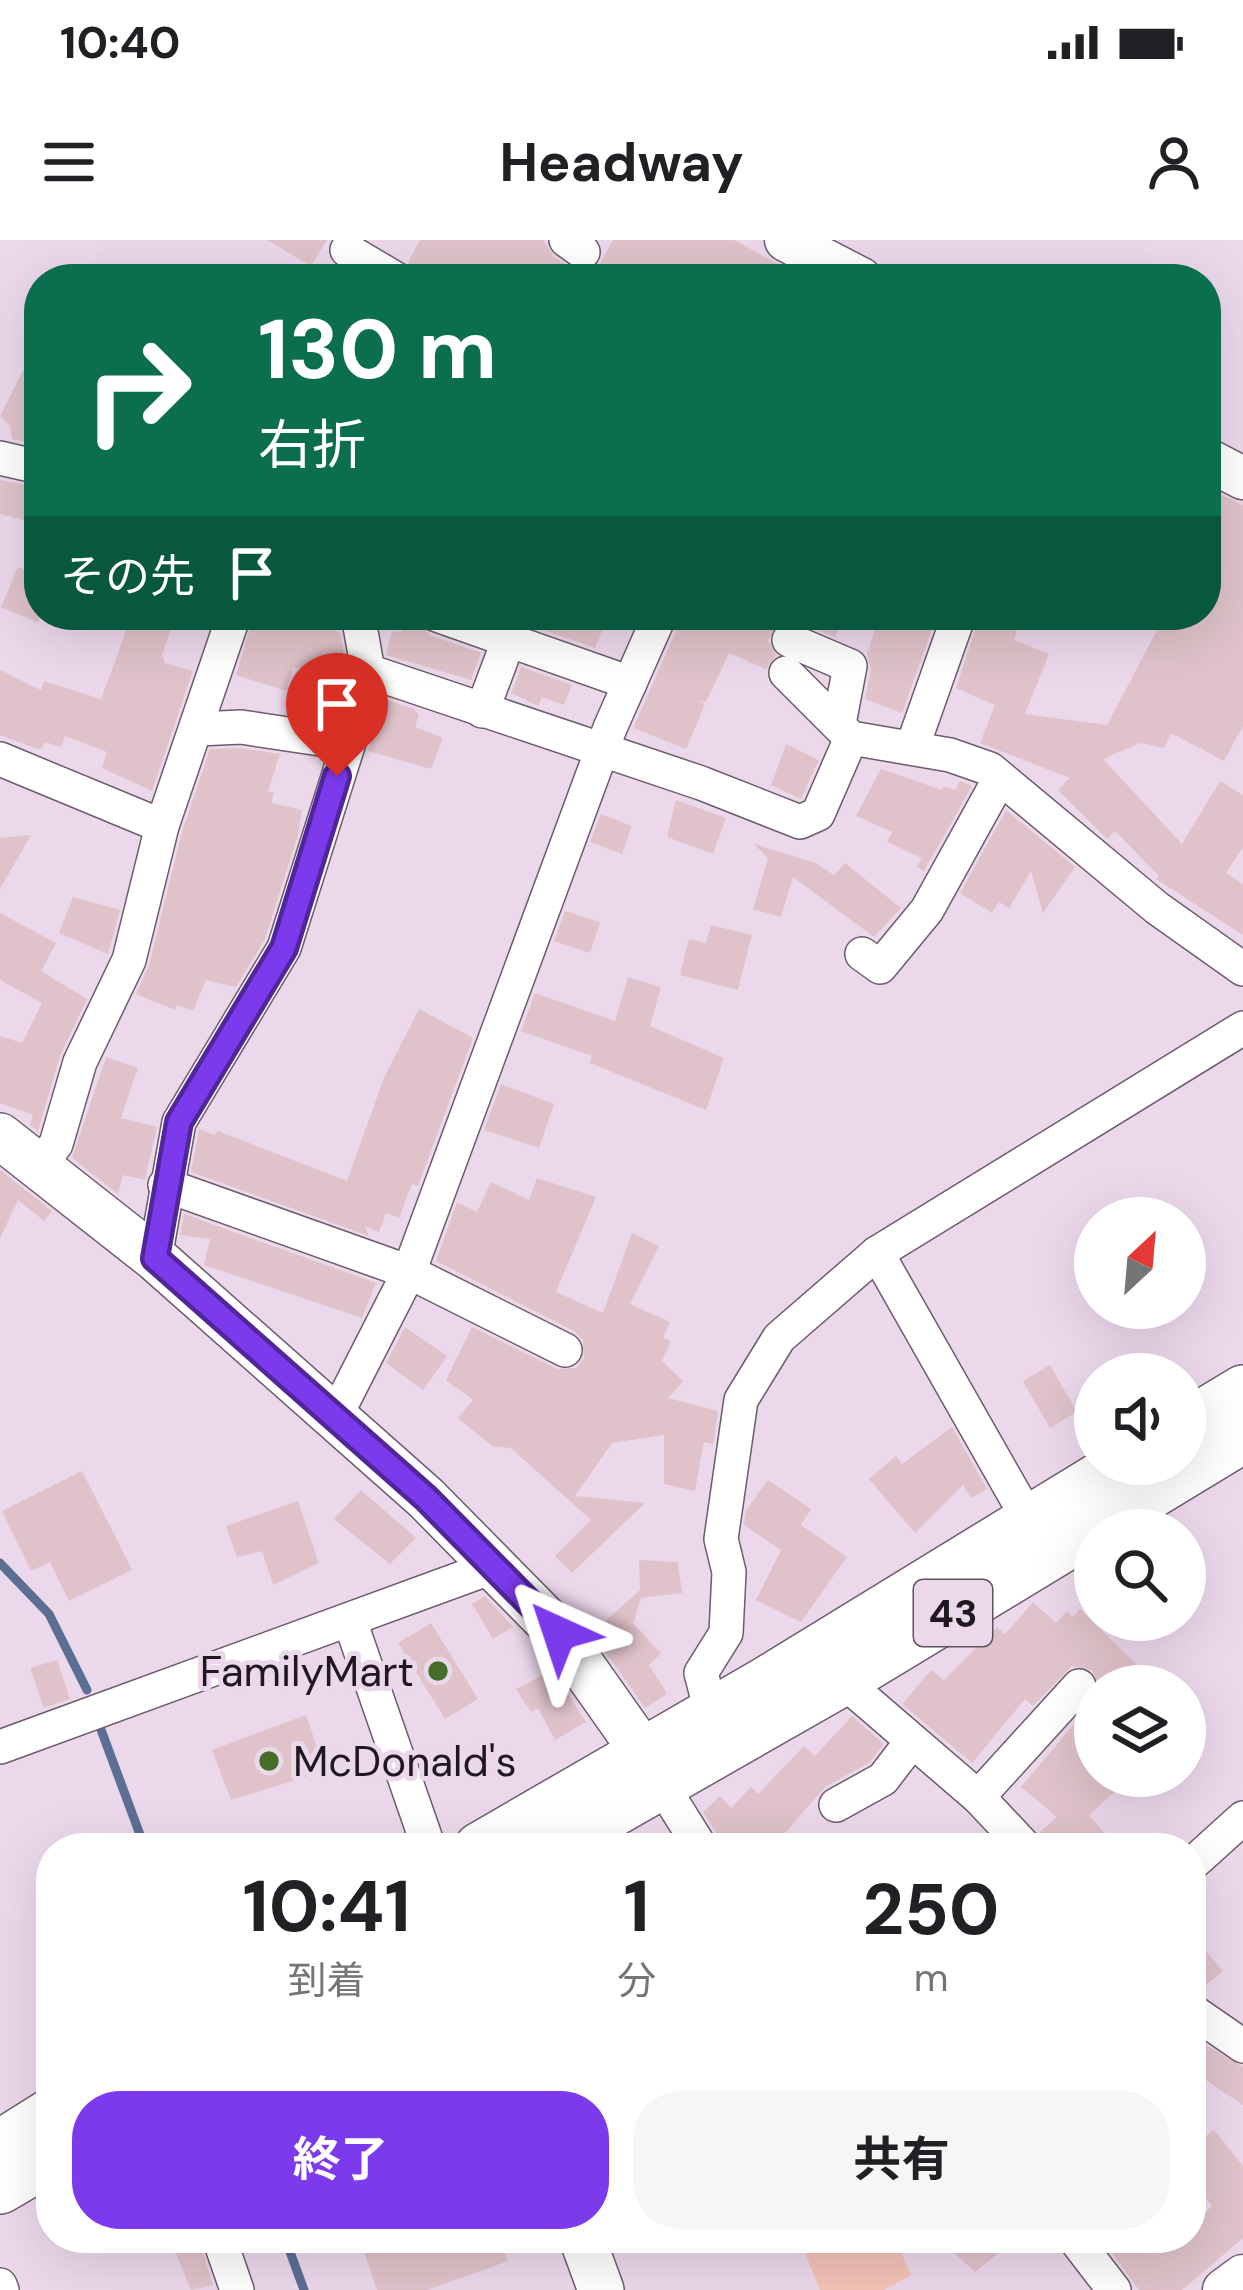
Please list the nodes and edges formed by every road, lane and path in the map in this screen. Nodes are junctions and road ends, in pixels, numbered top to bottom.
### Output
1 (786, 240) edge
2 (823, 264) edge
3 (229, 630) edge
4 (361, 630) edge
5 (482, 630) edge
6 (653, 630) edge
7 (954, 630) edge
8 (509, 639) junction
9 (368, 671) junction
10 (630, 683) junction
11 (482, 711) junction
12 (198, 729) junction
13 (845, 731) junction
14 (347, 743) junction
15 (912, 748) junction
16 (603, 753) junction
17 (0, 759) edge
18 (1000, 778) junction
19 (162, 826) junction
20 (862, 953) dead end
21 (1243, 969) edge
22 (1243, 1028) edge
23 (0, 1136) edge
24 (41, 1164) junction
25 (165, 1185) junction
26 (877, 1253) junction
27 (155, 1258) junction
28 (409, 1272) junction
29 (566, 1350) dead end
30 (1243, 1391) edge
31 (1206, 1413) edge
32 (336, 1415) junction
33 (1243, 1438) edge
34 (1090, 1485) edge
35 (1030, 1522) junction
36 (495, 1566) junction
37 (350, 1621) junction
38 (842, 1680) junction
39 (1074, 1691) edge
40 (712, 1715) junction
41 (911, 1741) junction
42 (0, 1747) edge
43 (652, 1768) junction
44 (978, 1797) junction
45 (836, 1804) dead end
46 (1243, 1818) edge
47 (424, 1833) edge
48 (512, 1833) edge
49 (568, 1833) edge
50 (692, 1833) edge
51 (1012, 1833) edge
52 (1206, 1851) edge
53 (1206, 2020) edge
54 (1243, 2046) edge
55 (36, 2123) edge
56 (0, 2146) edge
57 (36, 2167) edge
58 (0, 2188) edge
59 (224, 2253) edge
60 (587, 2253) edge
61 (1086, 2253) edge
62 (264, 2262) dead end
63 (1243, 2276) edge
64 (234, 2282) edge
65 (601, 2290) edge
66 (1114, 2290) edge
67 (1223, 2290) edge

1 - 2 street
3 - 12 street
4 - 9 street
5 - 8 street
6 - 10 street
7 - 15 street
8 - 10 street
8 - 11 street
9 - 11 street
9 - 14 street
10 - 16 street
11 - 16 street
12 - 14 street
12 - 19 street
13 - 13 street
13 - 15 street
13 - 16 street
14 - 25 street
15 - 18 street
16 - 28 street
17 - 19 street
18 - 20 street
18 - 21 street
19 - 24 street
22 - 26 street
23 - 24 main road
24 - 27 main road
25 - 27 street
25 - 28 street
26 - 35 street
26 - 40 street
27 - 32 main road
28 - 29 street
28 - 32 street
30 - 31 main road
32 - 36 main road
33 - 38 main road, 43
34 - 35 main road, 43
35 - 40 main road, 43
36 - 37 street
36 - 43 main road
37 - 42 street
37 - 47 street
38 - 41 street
38 - 43 main road, 43
39 - 44 street
40 - 43 main road, 43
41 - 44 street
41 - 45 street
43 - 48 main road, 43
43 - 49 main road, 43
43 - 50 street
44 - 51 street
46 - 52 street
53 - 54 street
55 - 56 main road
57 - 58 main road
59 - 64 street
60 - 65 main road
61 - 66 street
62 - 64 street
63 - 67 street

